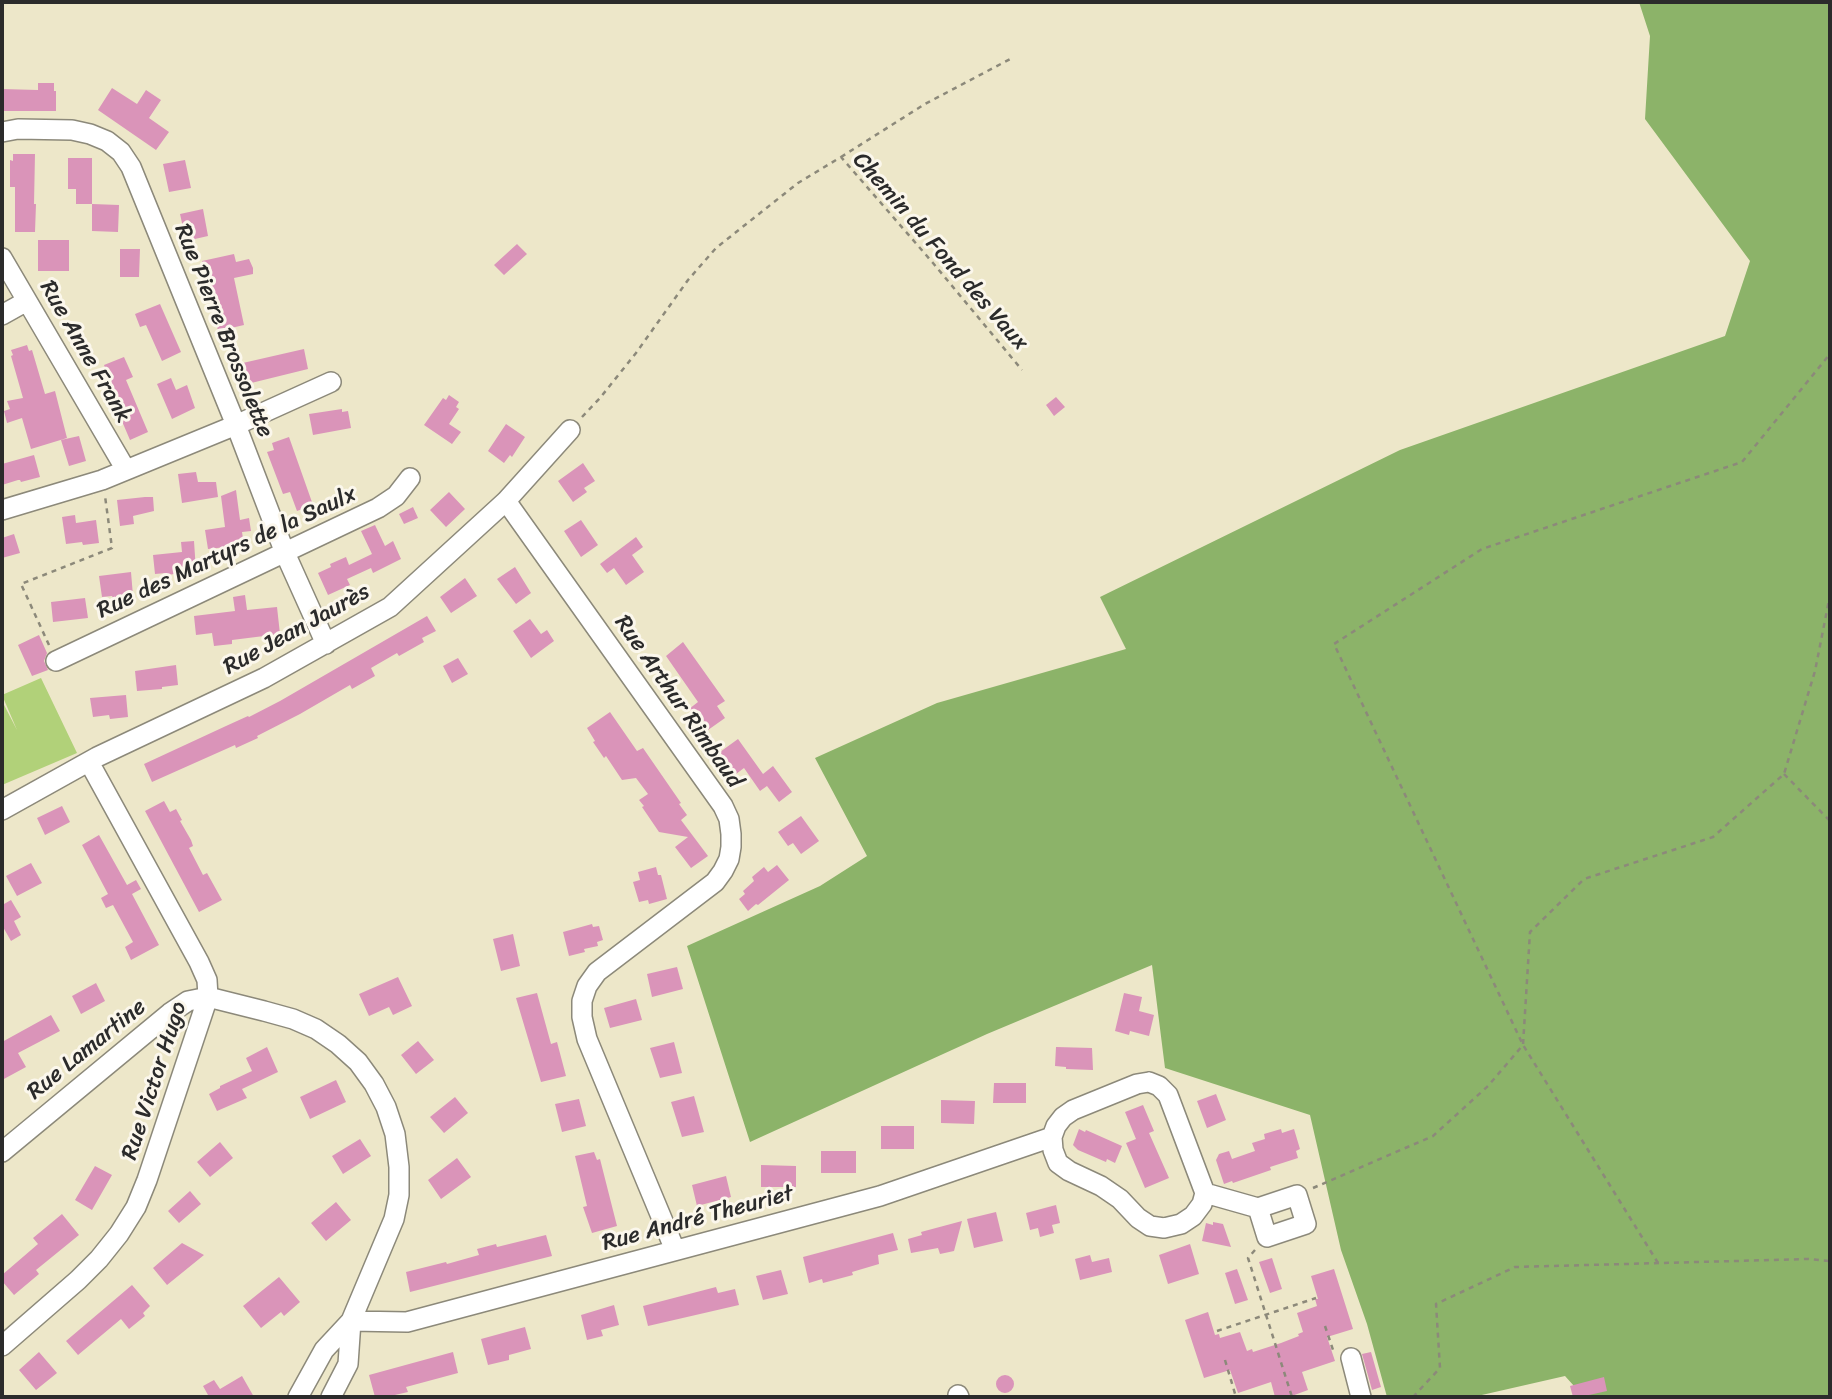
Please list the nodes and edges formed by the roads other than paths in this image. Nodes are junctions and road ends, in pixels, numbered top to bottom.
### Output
1 (2, 132) edge
2 (2, 258) edge
3 (27, 301) junction
4 (2, 315) edge
5 (331, 382) dead end
6 (236, 425) junction
7 (570, 430) road end
8 (126, 470) junction
9 (410, 478) dead end
10 (506, 501) junction
11 (2, 510) edge
12 (285, 553) junction
13 (326, 644) junction
14 (56, 661) road end
15 (89, 762) junction
16 (2, 810) edge
17 (208, 997) junction
18 (1052, 1137) junction
19 (2, 1152) edge
20 (1205, 1193) junction
21 (1258, 1208) junction
22 (675, 1250) junction
23 (351, 1321) junction
24 (2, 1346) edge
25 (1351, 1358) dead end
26 (298, 1397) edge
27 (331, 1397) edge
28 (1361, 1397) edge

1 - 6 street, Rue Pierre Brossolette
2 - 3 street, Rue Anne Frank
3 - 4 street
3 - 8 street, Rue Anne Frank
5 - 6 street
6 - 8 street
6 - 12 street, Rue Pierre Brossolette
7 - 10 street, Rue Jean Jaurès
8 - 11 street
9 - 12 street, Rue des Martyrs de la Saulx
10 - 13 street, Rue Jean Jaurès
10 - 22 street, Rue Arthur Rimbaud
12 - 13 street, Rue Pierre Brossolette
12 - 14 street, Rue des Martyrs de la Saulx
13 - 15 street, Rue Jean Jaurès
15 - 16 street, Rue Jean Jaurès
15 - 17 street, Rue Victor Hugo
17 - 19 street, Rue Lamartine
17 - 23 street
17 - 24 street, Rue Victor Hugo
18 - 20 street
18 - 20 street
18 - 22 street, Rue André Theuriet
20 - 21 street
21 - 21 street
22 - 23 street, Rue André Theuriet
23 - 26 street
23 - 27 street
25 - 28 street

